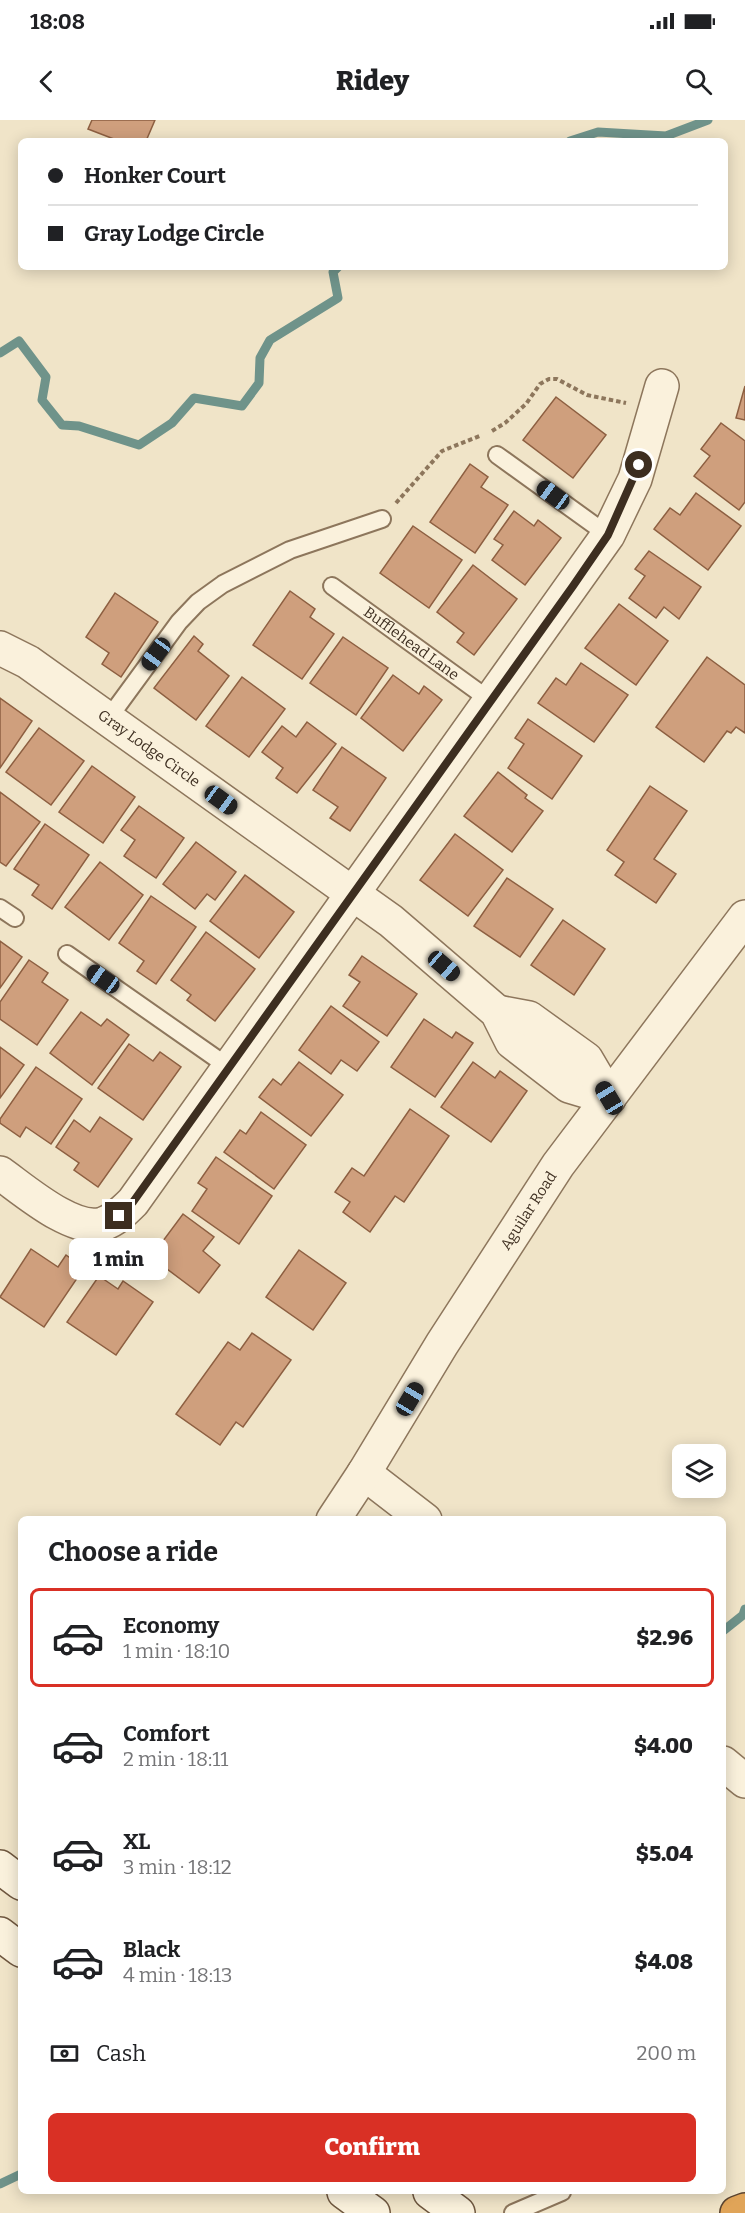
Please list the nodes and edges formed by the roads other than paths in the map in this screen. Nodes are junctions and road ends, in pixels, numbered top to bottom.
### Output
1 (659, 398) road end
2 (497, 455) dead end
3 (382, 519) road end
4 (608, 535) junction
5 (332, 586) dead end
6 (0, 648) edge
7 (491, 701) junction
8 (108, 719) junction
9 (353, 894) junction
10 (0, 908) edge
11 (745, 917) edge
12 (15, 918) dead end
13 (67, 954) dead end
14 (230, 1068) junction
15 (609, 1098) junction
16 (0, 1173) edge
17 (364, 1473) junction
18 (336, 1516) edge
19 (420, 1516) edge
20 (726, 1765) edge
21 (745, 1781) edge
22 (0, 1867) edge
23 (18, 1881) edge
24 (347, 2194) edge
25 (433, 2194) edge
26 (557, 2194) edge
27 (745, 2210) edge
28 (373, 2213) edge
29 (458, 2213) edge
30 (513, 2213) edge
31 (737, 2213) edge

1 - 4 street
2 - 4 lane
3 - 8 lane
4 - 7 street
5 - 7 lane, Bufflehead Lane
6 - 8 street, Gray Lodge Circle
7 - 9 street
8 - 9 street, Gray Lodge Circle
9 - 14 street
9 - 15 street, Gray Lodge Circle
10 - 12 lane
11 - 15 street, Aguilar Road
13 - 14 lane
14 - 16 street
15 - 17 street, Aguilar Road
17 - 18 street, Aguilar Road
17 - 19 street
20 - 21 street
22 - 23 street
24 - 28 street
25 - 29 street
26 - 30 lane
27 - 31 highway

